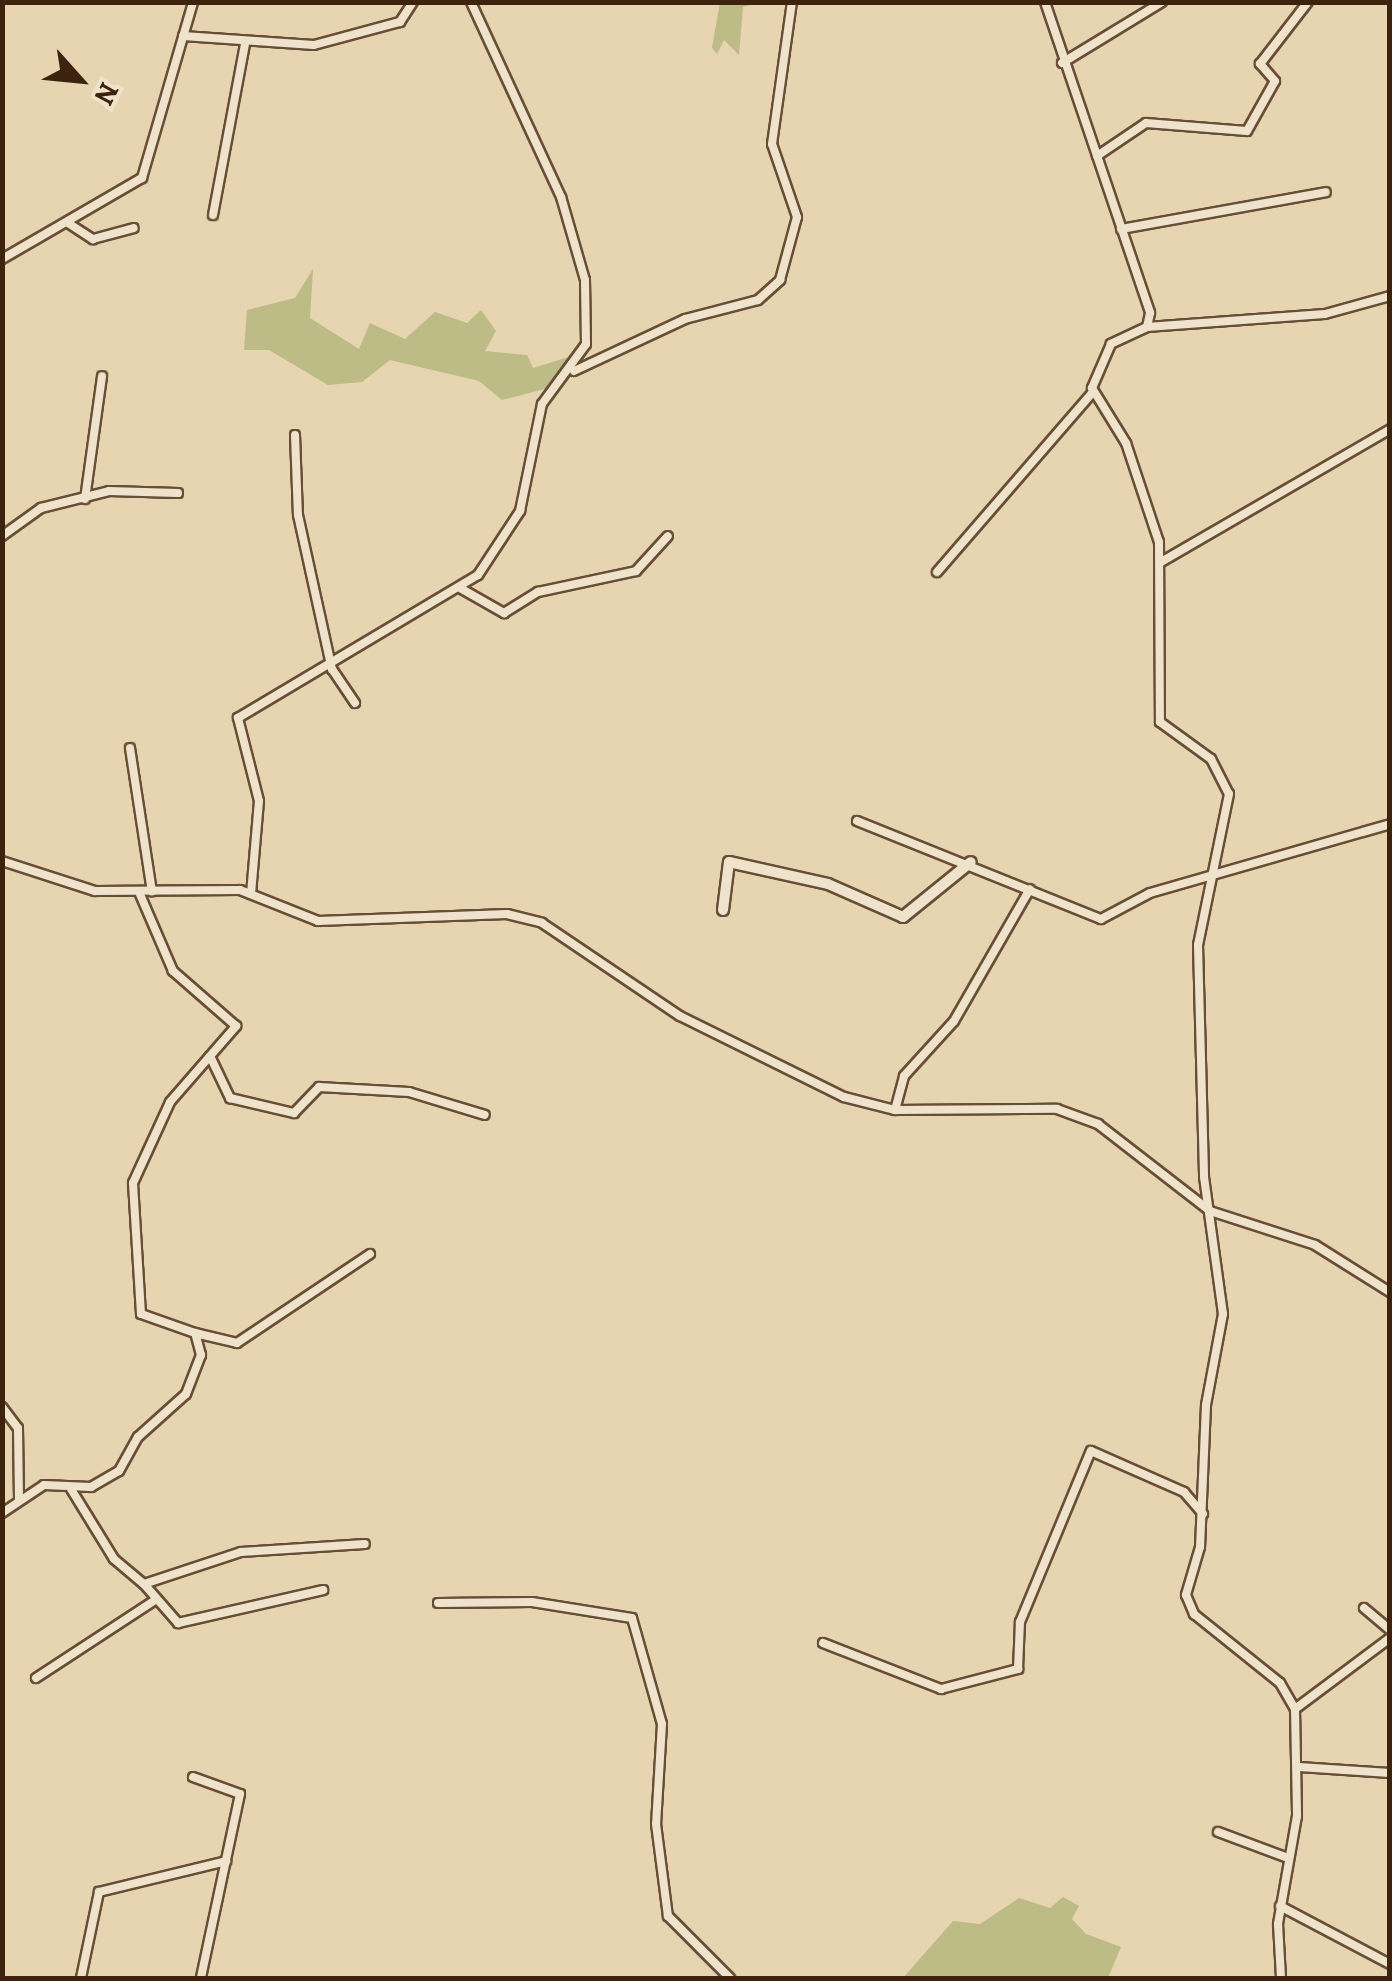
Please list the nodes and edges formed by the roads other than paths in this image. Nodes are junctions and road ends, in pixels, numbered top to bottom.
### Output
1 (181, 2) edge
2 (412, 2) edge
3 (472, 2) edge
4 (792, 2) edge
5 (1046, 2) edge
6 (1162, 2) edge
7 (1308, 2) edge
8 (192, 6) edge
9 (183, 36) junction
10 (245, 44) junction
11 (1062, 63) junction
12 (1097, 156) junction
13 (1326, 192) dead end
14 (214, 215) dead end
15 (68, 223) junction
16 (134, 228) dead end
17 (1121, 229) junction
18 (2, 259) edge
19 (1390, 296) edge
20 (1147, 327) junction
21 (572, 372) junction
22 (102, 376) dead end
23 (1092, 393) junction
24 (1390, 428) edge
25 (295, 434) dead end
26 (178, 493) dead end
27 (85, 499) junction
28 (2, 536) edge
29 (668, 536) dead end
30 (1161, 562) junction
31 (937, 572) dead end
32 (460, 588) junction
33 (332, 669) junction
34 (354, 702) dead end
35 (130, 748) dead end
36 (856, 821) dead end
37 (1390, 824) edge
38 (2, 862) edge
39 (971, 862) junction
40 (1211, 881) junction
41 (1030, 888) junction
42 (152, 891) junction
43 (139, 892) junction
44 (250, 894) junction
45 (723, 910) dead end
46 (210, 1056) junction
47 (895, 1110) junction
48 (485, 1115) dead end
49 (1210, 1211) junction
50 (370, 1254) dead end
51 (1390, 1292) edge
52 (195, 1333) junction
53 (2, 1407) edge
54 (72, 1489) junction
55 (19, 1500) junction
56 (2, 1512) edge
57 (1203, 1514) junction
58 (364, 1544) dead end
59 (144, 1584) junction
60 (323, 1590) dead end
61 (155, 1600) junction
62 (438, 1603) dead end
63 (1364, 1608) dead end
64 (1390, 1630) edge
65 (1390, 1638) edge
66 (823, 1643) dead end
67 (36, 1678) dead end
68 (1295, 1709) junction
69 (1299, 1767) junction
70 (1390, 1773) edge
71 (193, 1777) dead end
72 (1218, 1832) dead end
73 (1288, 1858) junction
74 (226, 1860) junction
75 (1280, 1906) junction
76 (1390, 1964) edge
77 (81, 1978) edge
78 (200, 1978) edge
79 (730, 1978) edge
80 (1282, 1978) edge

1 - 8 street
2 - 10 street
3 - 21 street
4 - 21 street
5 - 11 street
6 - 11 street
7 - 12 street
8 - 9 street
9 - 10 street
9 - 15 street
10 - 14 street
11 - 12 street
12 - 17 street
13 - 17 street
15 - 16 street
15 - 18 street
17 - 20 street
19 - 20 street
20 - 23 street
21 - 32 street
22 - 27 street
23 - 30 street
23 - 31 street
24 - 30 street
25 - 33 street
26 - 27 street
27 - 28 street
29 - 32 street
30 - 40 street
32 - 33 street
33 - 34 street
33 - 44 street
35 - 42 street
36 - 39 street
37 - 40 street
38 - 43 street
39 - 41 street
39 - 45 street
40 - 41 street
40 - 49 street
41 - 47 street
42 - 43 street
42 - 44 street
43 - 46 street
44 - 47 street
46 - 48 street
46 - 52 street
47 - 49 street
49 - 51 street
49 - 57 street
50 - 52 street
52 - 54 street
53 - 55 street
54 - 55 street
54 - 59 street
55 - 56 street
57 - 66 street
57 - 68 street
58 - 59 street
59 - 61 street
60 - 61 street
61 - 67 street
62 - 79 street
63 - 64 street
65 - 68 street
68 - 69 street
69 - 70 street
69 - 73 street
71 - 74 street
72 - 73 street
73 - 75 street
74 - 77 street
74 - 78 street
75 - 76 street
75 - 80 street

